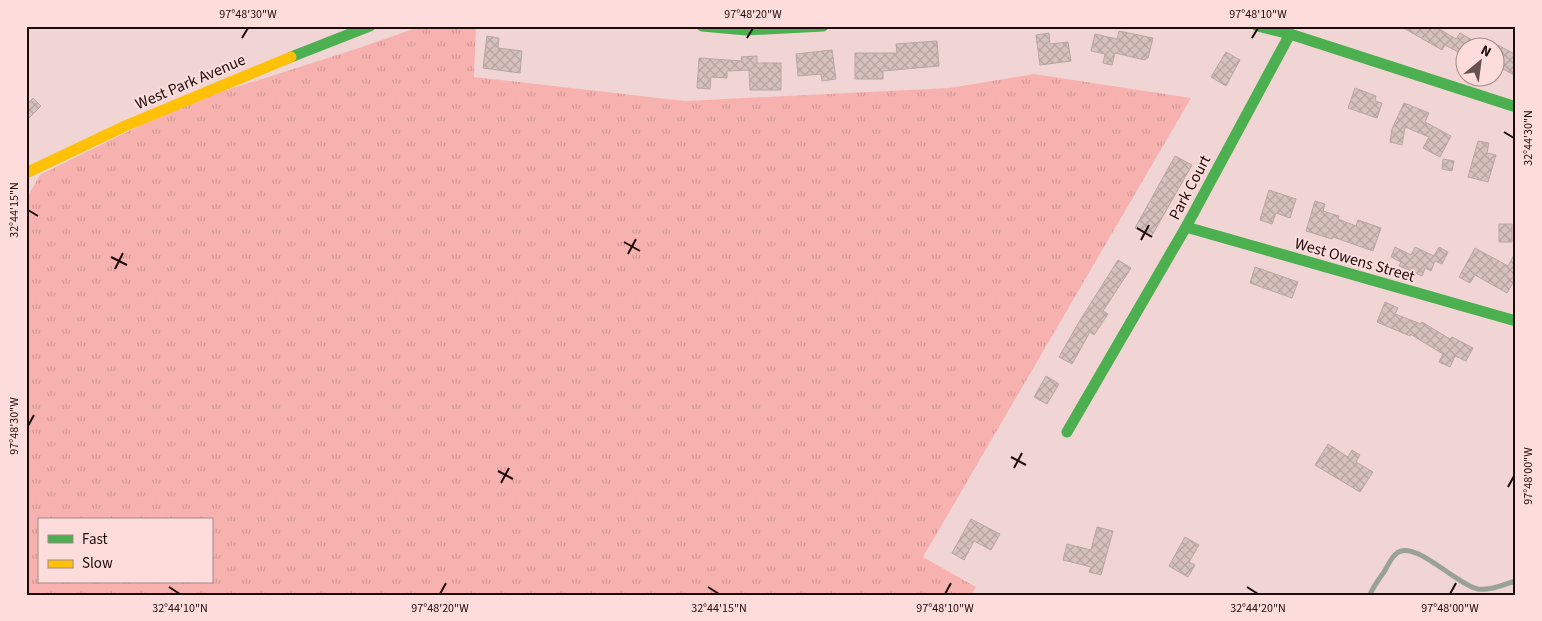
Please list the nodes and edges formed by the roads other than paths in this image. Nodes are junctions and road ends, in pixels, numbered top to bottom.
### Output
1 (370, 26) edge
2 (702, 26) edge
3 (823, 26) edge
4 (1256, 26) edge
5 (1290, 34) junction
6 (1516, 107) edge
7 (26, 173) edge
8 (1186, 227) junction
9 (1516, 322) edge
10 (1067, 432) dead end
11 (1516, 581) edge
12 (1370, 595) edge

1 - 7 street, West Park Avenue
2 - 3 street
4 - 5 street
5 - 6 street
5 - 8 street, Park Court
8 - 9 street, West Owens Street
8 - 10 street, Park Court
11 - 12 lane

